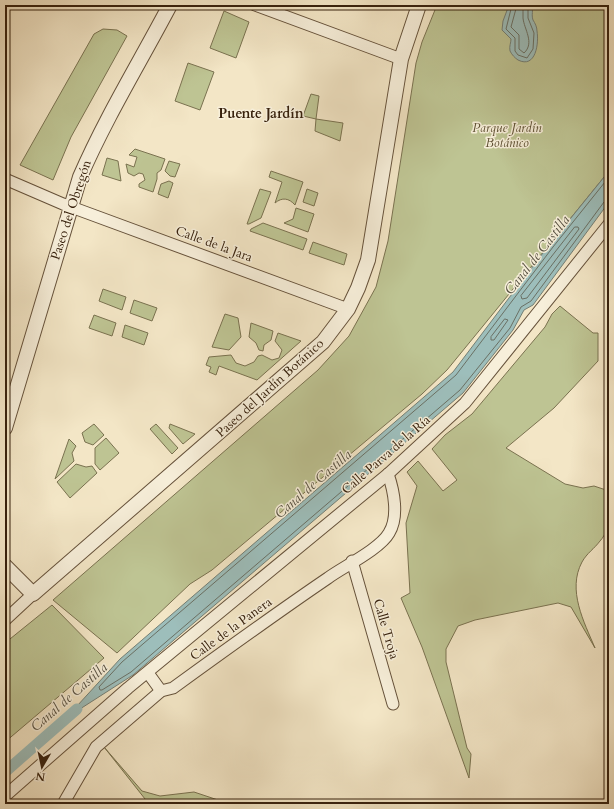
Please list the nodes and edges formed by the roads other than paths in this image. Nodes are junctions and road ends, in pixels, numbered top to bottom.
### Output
1 (170, 5) edge
2 (254, 5) edge
3 (419, 5) edge
4 (400, 59) junction
5 (5, 179) edge
6 (70, 206) junction
7 (609, 224) edge
8 (348, 309) junction
9 (5, 428) edge
10 (388, 474) junction
11 (352, 562) junction
12 (5, 566) edge
13 (33, 594) junction
14 (5, 620) edge
15 (148, 672) junction
16 (161, 691) junction
17 (393, 704) dead end
18 (5, 796) edge
19 (63, 804) edge

1 - 6 street, Paseo del Obregón
2 - 4 street
3 - 4 street, Paseo del Jardín Botánico
4 - 8 street, Paseo del Jardín Botánico
5 - 6 street, Calle de la Jara
6 - 8 street, Calle de la Jara
6 - 9 street, Paseo del Obregón
7 - 10 street, Calle Parva de la Ría
8 - 13 street, Paseo del Jardín Botánico
10 - 11 street, Calle de la Panera
10 - 15 street, Calle Parva de la Ría
11 - 16 street, Calle de la Panera
11 - 17 street, Calle Troja
12 - 13 street
13 - 14 street, Paseo del Jardín Botánico
15 - 16 street
15 - 18 street, Calle Parva de la Ría
16 - 19 street, Calle de la Panera

